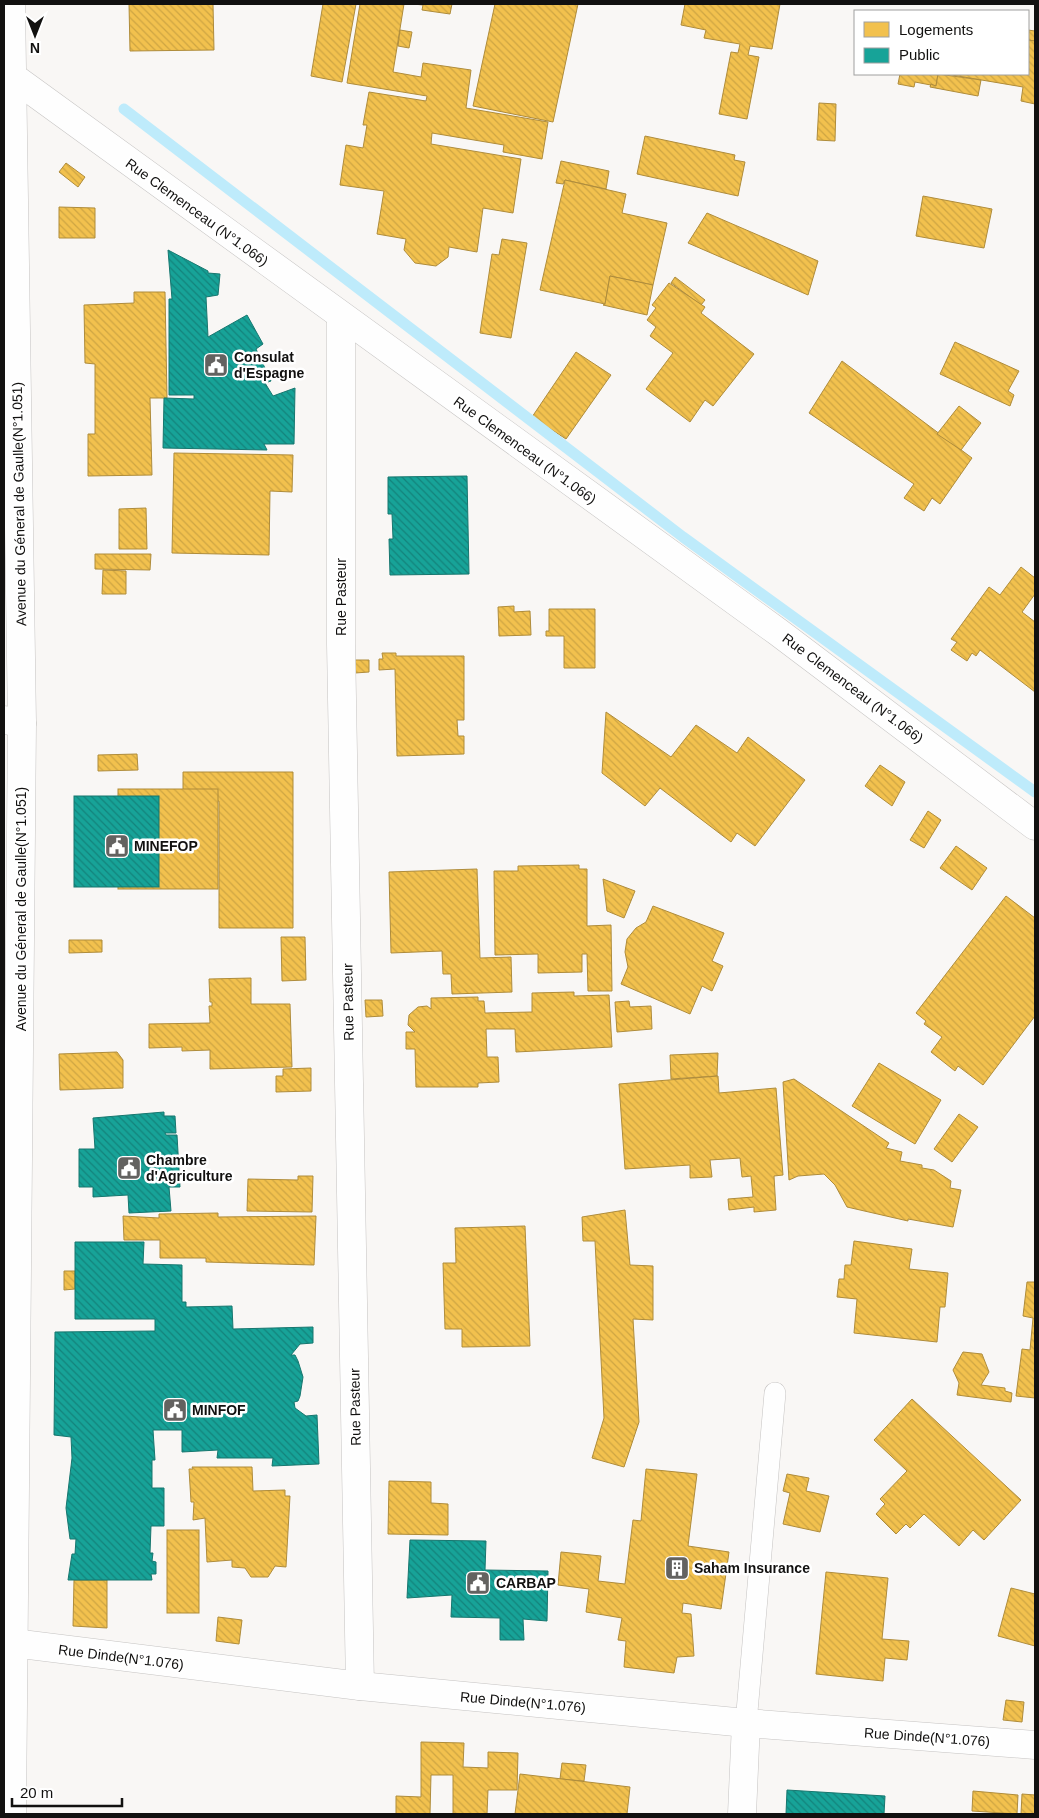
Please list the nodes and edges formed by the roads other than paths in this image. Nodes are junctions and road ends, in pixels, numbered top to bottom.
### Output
1 (11, 4) edge
2 (13, 77) junction
3 (341, 317) junction
4 (13, 722) edge
5 (1035, 826) edge
6 (10, 1382) edge
7 (775, 1392) dead end
8 (13, 1643) junction
9 (360, 1686) junction
10 (746, 1724) junction
11 (1035, 1745) edge
12 (12, 1814) edge
13 (742, 1814) edge

1 - 2 street, Avenue du Géneral de Gaulle(N°1.051)
2 - 3 street, Rue Clemenceau (N°1.066)
2 - 4 street, Avenue du Géneral de Gaulle(N°1.051)
3 - 5 street, Rue Clemenceau (N°1.066)
3 - 9 street, Rue Pasteur
4 - 6 street, Avenue du Géneral de Gaulle(N°1.051)
6 - 8 street, Avenue du Géneral de Gaulle(N°1.051)
7 - 10 lane
8 - 9 street, Rue Dinde(N°1.076)
8 - 12 street, Avenue du Géneral de Gaulle(N°1.051)
9 - 10 street, Rue Dinde(N°1.076)
10 - 11 street, Rue Dinde(N°1.076)
10 - 13 street

